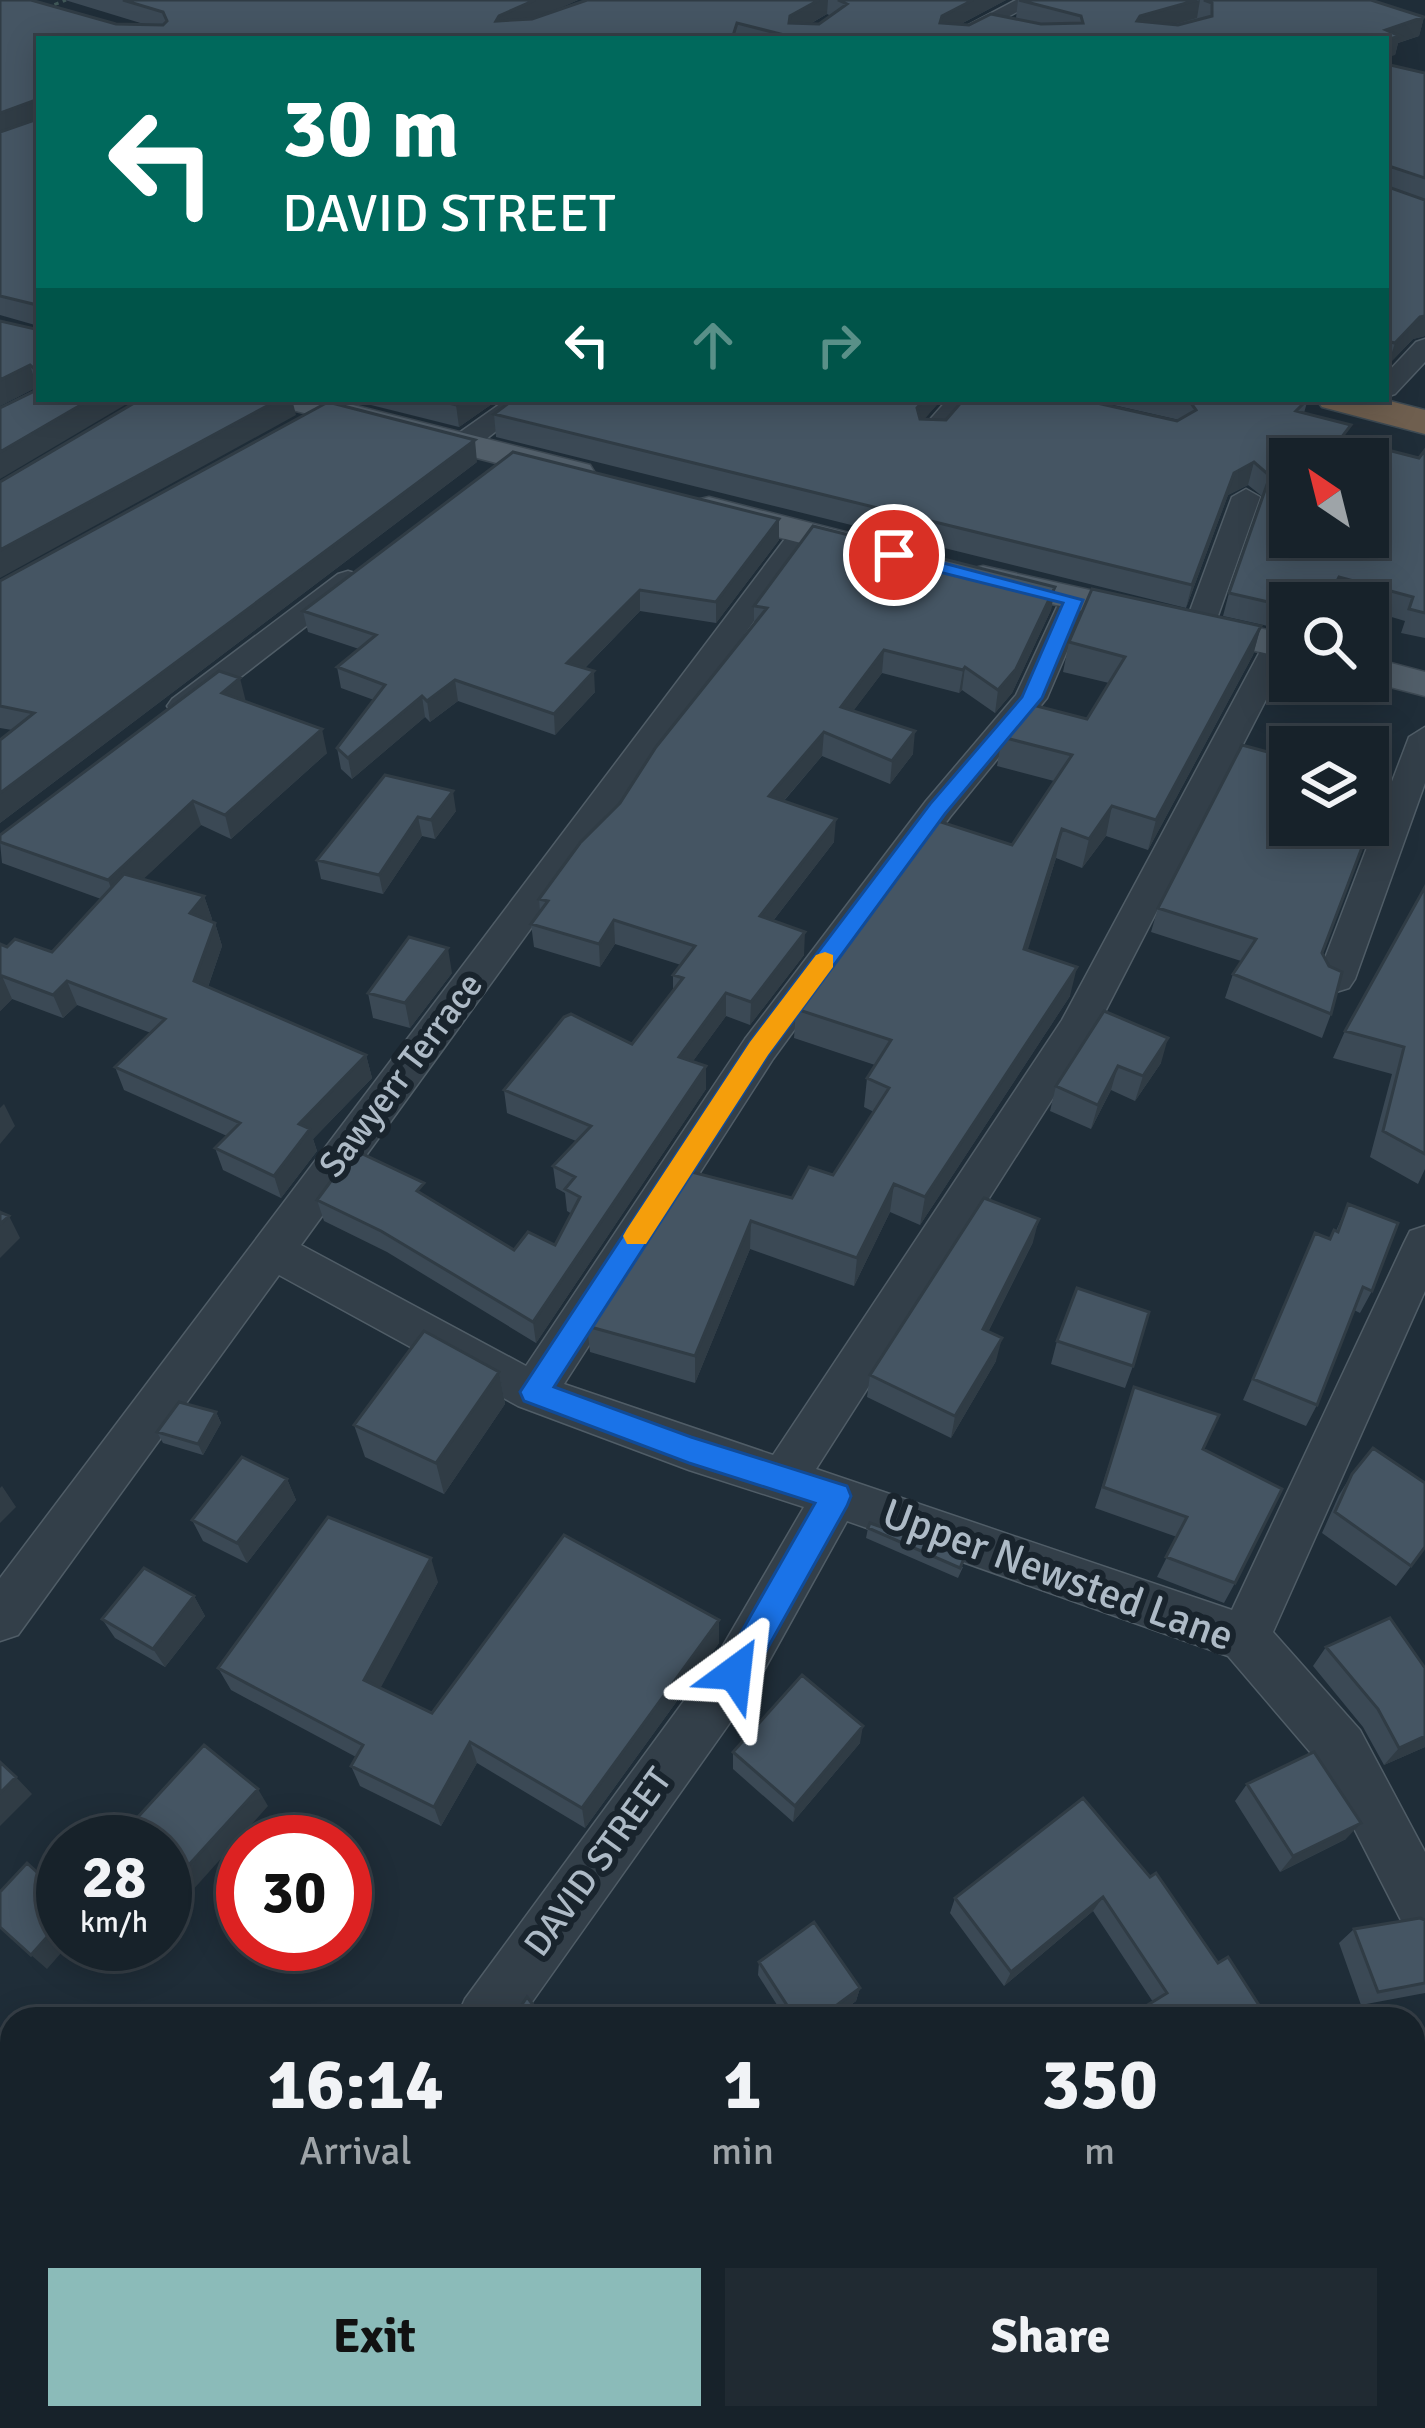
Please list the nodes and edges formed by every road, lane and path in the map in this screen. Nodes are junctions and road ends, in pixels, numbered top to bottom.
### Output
1 (66, 0) edge
2 (1030, 0) edge
3 (46, 8) edge
4 (984, 22) junction
5 (1026, 30) edge
6 (958, 36) edge
7 (1425, 347) edge
8 (1389, 389) edge
9 (1389, 394) edge
10 (520, 402) edge
11 (959, 402) edge
12 (1348, 402) edge
13 (1425, 406) edge
14 (304, 408) edge
15 (1425, 422) edge
16 (931, 433) edge
17 (466, 441) junction
18 (511, 456) junction
19 (605, 480) edge
20 (473, 485) edge
21 (1246, 497) dead end
22 (671, 498) edge
23 (804, 533) junction
24 (379, 557) edge
25 (1074, 600) junction
26 (1199, 627) junction
27 (1269, 643) edge
28 (1269, 674) edge
29 (1389, 675) edge
30 (1425, 684) edge
31 (152, 730) edge
32 (1425, 737) edge
33 (1336, 979) edge
34 (1425, 1244) edge
35 (270, 1249) junction
36 (534, 1392) junction
37 (783, 1480) junction
38 (836, 1496) junction
39 (0, 1618) edge
40 (1245, 1638) junction
41 (1425, 1908) edge
42 (494, 2007) edge

1 - 3 path
2 - 4 street
4 - 5 street
4 - 6 street
7 - 8 street
9 - 13 highway
10 - 17 street
11 - 16 street
12 - 15 highway
14 - 17 main road
17 - 18 main road
18 - 19 main road
18 - 20 street
21 - 26 street
22 - 23 main road
23 - 25 main road
23 - 35 street, Sawyerr Terrace
24 - 31 street
25 - 26 main road
25 - 36 street
26 - 27 main road
28 - 37 street
29 - 30 main road
32 - 33 street
34 - 40 street
35 - 36 street
35 - 39 street, Sawyerr Terrace
36 - 37 street
37 - 38 street
38 - 40 street, Upper Newsted Lane
38 - 42 street, DAVID STREET
40 - 41 street, Upper Newsted Lane

